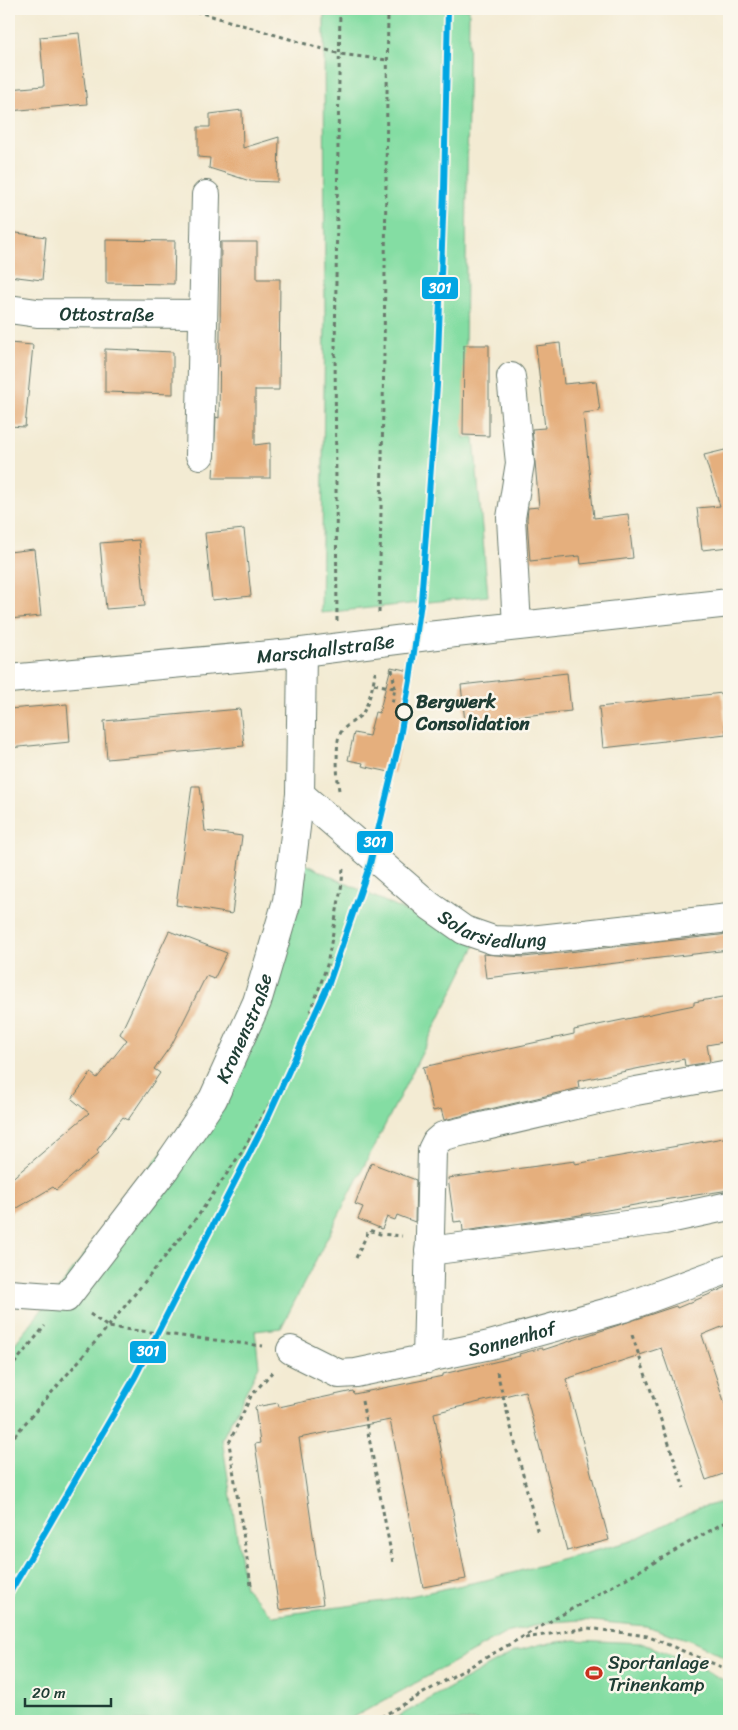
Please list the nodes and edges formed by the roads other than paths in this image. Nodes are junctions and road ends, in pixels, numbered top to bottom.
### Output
1 (206, 195) dead end
2 (9, 309) edge
3 (204, 314) junction
4 (511, 377) dead end
5 (200, 455) dead end
6 (729, 603) edge
7 (517, 626) junction
8 (302, 652) junction
9 (9, 678) edge
10 (300, 794) junction
11 (729, 918) edge
12 (729, 1074) edge
13 (729, 1206) edge
14 (430, 1244) junction
15 (729, 1268) edge
16 (9, 1294) edge
17 (291, 1350) road end
18 (427, 1359) junction

1 - 3 street
2 - 3 street, Ottostraße
3 - 5 street
4 - 7 street
6 - 7 street, Marschallstraße
7 - 8 street, Marschallstraße
8 - 9 street, Marschallstraße
8 - 10 street, Kronenstraße
10 - 11 street, Solarsiedlung
10 - 16 street, Kronenstraße
12 - 14 street
13 - 14 street
14 - 18 street
15 - 18 street, Sonnenhof
17 - 18 street, Sonnenhof

